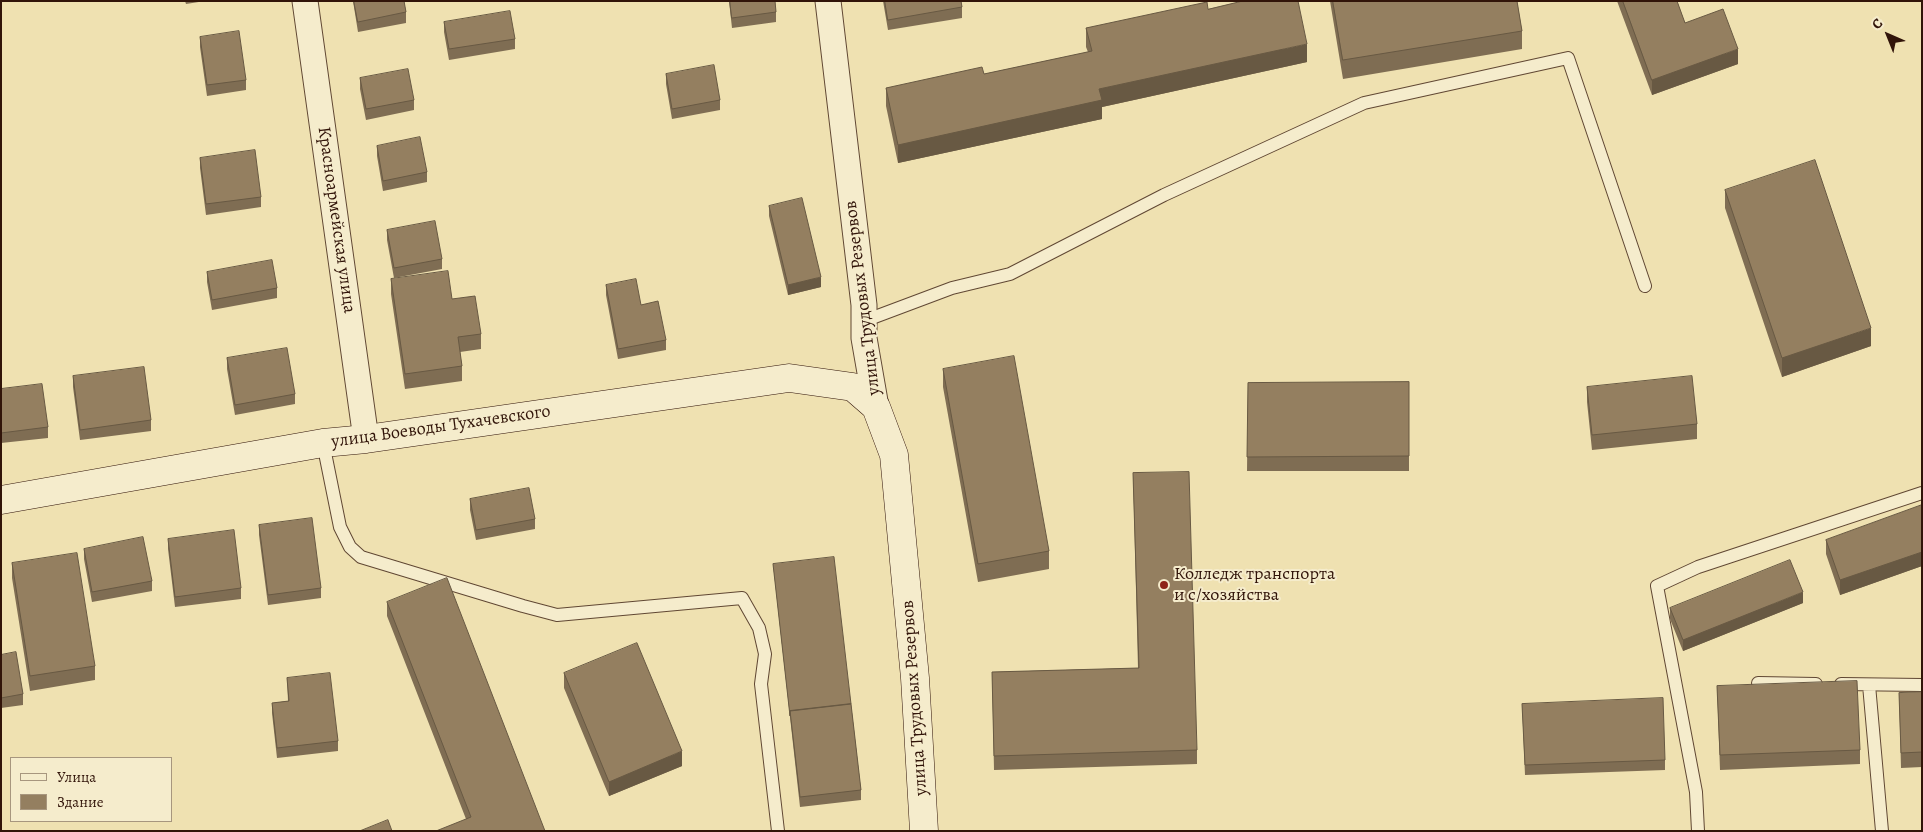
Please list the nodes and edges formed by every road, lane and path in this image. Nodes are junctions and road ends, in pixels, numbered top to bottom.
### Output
1 (305, 1) edge
2 (828, 1) edge
3 (1645, 286) dead end
4 (864, 321) junction
5 (876, 407) junction
6 (366, 439) junction
7 (323, 443) junction
8 (1922, 493) edge
9 (1, 500) edge
10 (1758, 682) dead end
11 (1869, 685) junction
12 (1922, 685) edge
13 (778, 831) edge
14 (924, 831) edge
15 (1698, 831) edge
16 (1882, 831) edge

1 - 6 street, Красноармейская улица
2 - 4 street, улица Трудовых Резервов
3 - 4 lane
4 - 5 street, улица Трудовых Резервов
5 - 6 main road, улица Воеводы Тухачевского
5 - 14 main road, улица Трудовых Резервов
6 - 7 main road, улица Воеводы Тухачевского
7 - 9 main road, улица Воеводы Тухачевского
7 - 13 lane
8 - 15 lane
10 - 11 lane
11 - 12 lane
11 - 16 lane

